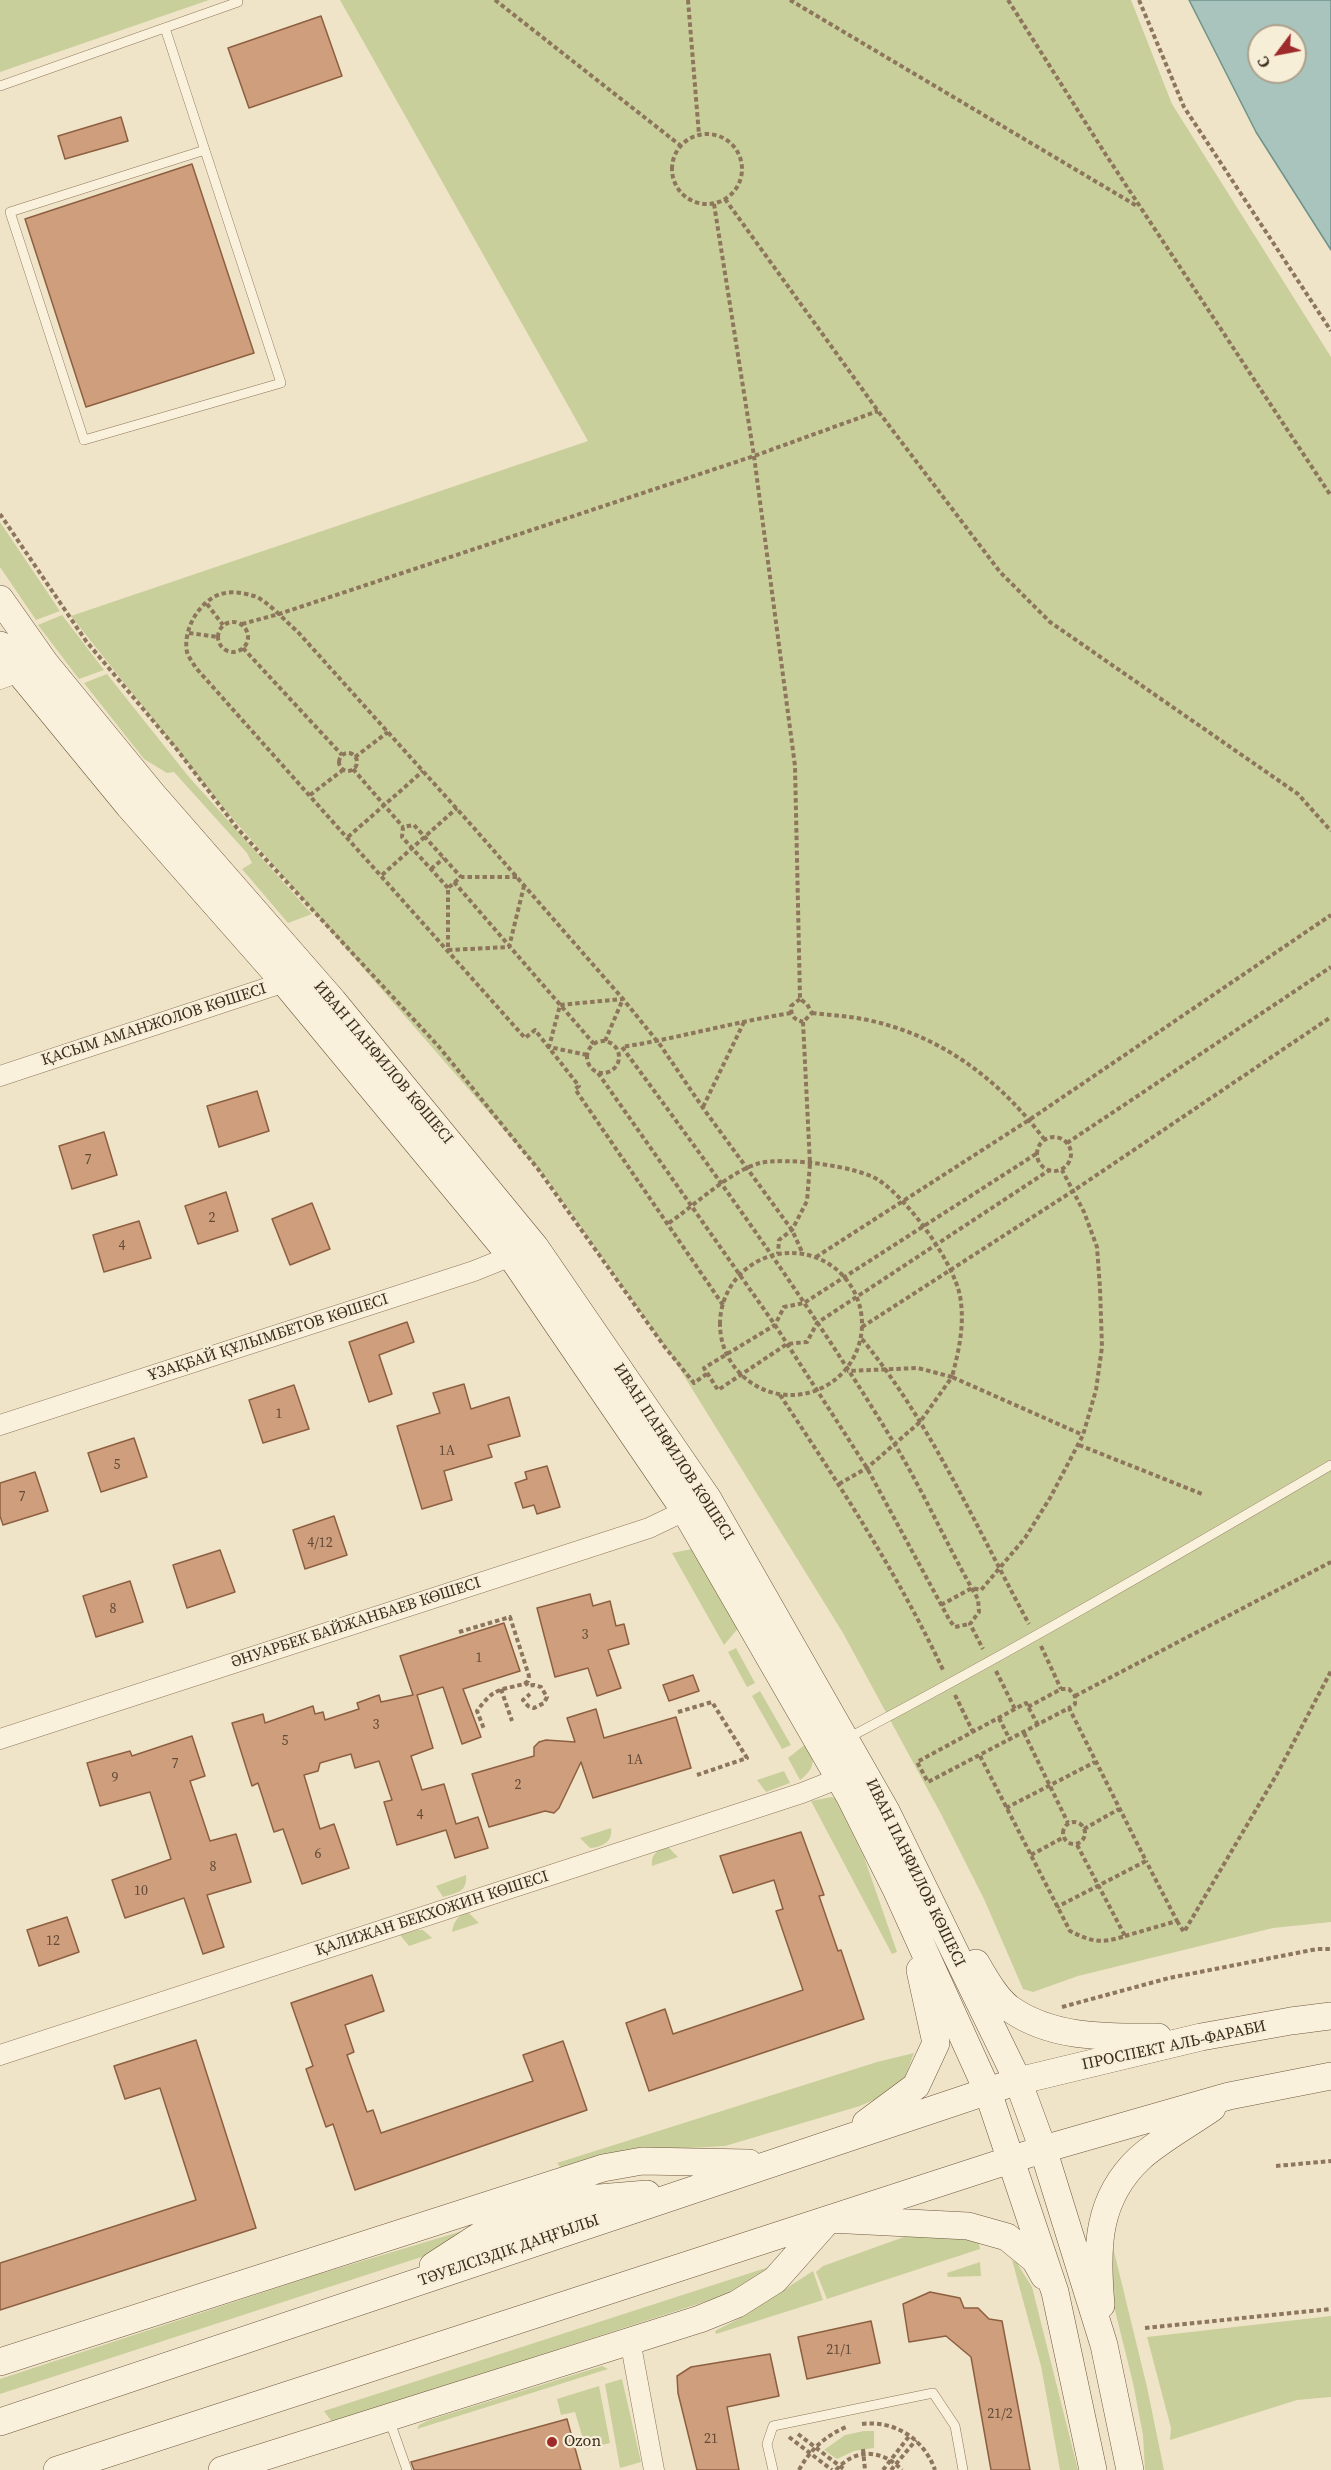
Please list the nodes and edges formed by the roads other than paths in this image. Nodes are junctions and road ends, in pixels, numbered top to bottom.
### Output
1 (238, 2) dead end
2 (165, 28) junction
3 (0, 86) edge
4 (205, 150) junction
5 (0, 599) edge
6 (0, 645) edge
7 (10, 675) edge
8 (296, 977) junction
9 (0, 1076) edge
10 (523, 1252) junction
11 (0, 1425) edge
12 (1331, 1465) edge
13 (696, 1505) junction
14 (0, 1739) edge
15 (847, 1739) junction
16 (863, 1767) junction
17 (839, 1779) junction
18 (896, 1888) junction
19 (932, 1905) junction
20 (1331, 2016) edge
21 (1201, 2037) junction
22 (0, 2055) edge
23 (1331, 2076) edge
24 (1018, 2082) junction
25 (988, 2092) junction
26 (1229, 2096) junction
27 (831, 2144) junction
28 (1043, 2149) junction
29 (1011, 2160) junction
30 (771, 2163) junction
31 (829, 2219) junction
32 (1054, 2292) junction
33 (630, 2340) junction
34 (1104, 2345) junction
35 (0, 2362) edge
36 (388, 2417) junction
37 (0, 2422) edge
38 (57, 2470) edge
39 (222, 2470) edge
40 (407, 2470) edge
41 (654, 2470) edge
42 (772, 2470) edge
43 (963, 2470) edge
44 (1093, 2470) edge
45 (1130, 2470) edge

1 - 2 lane
2 - 3 lane
2 - 4 lane
4 - 4 lane
5 - 8 main road, ИВАН ПАНФИЛОВ КӨШЕСІ
6 - 7 main road, ИВАН ПАНФИЛОВ КӨШЕСІ
7 - 8 main road, ИВАН ПАНФИЛОВ КӨШЕСІ
8 - 9 street, ҚАСЫМ АМАНЖОЛОВ КӨШЕСІ
8 - 10 main road, ИВАН ПАНФИЛОВ КӨШЕСІ
10 - 11 street, ҰЗАҚБАЙ ҚҰЛЫМБЕТОВ КӨШЕСІ
10 - 13 main road, ИВАН ПАНФИЛОВ КӨШЕСІ
12 - 15 lane
13 - 14 street, ӘНУАРБЕК БАЙЖАНБАЕВ КӨШЕСІ
13 - 15 main road, ИВАН ПАНФИЛОВ КӨШЕСІ
13 - 17 main road, ИВАН ПАНФИЛОВ КӨШЕСІ
15 - 16 main road, ИВАН ПАНФИЛОВ КӨШЕСІ
16 - 17 street, ҚАЛИЖАН БЕКХОЖИН КӨШЕСІ
16 - 19 main road, ИВАН ПАНФИЛОВ КӨШЕСІ
17 - 18 main road, ИВАН ПАНФИЛОВ КӨШЕСІ
17 - 22 street, ҚАЛИЖАН БЕКХОЖИН КӨШЕСІ
18 - 25 main road, ИВАН ПАНФИЛОВ КӨШЕСІ
18 - 27 main road
19 - 21 main road
19 - 24 main road, ИВАН ПАНФИЛОВ КӨШЕСІ
20 - 21 main road, ПРОСПЕКТ АЛЬ-ФАРАБИ
21 - 24 main road, ПРОСПЕКТ АЛЬ-ФАРАБИ
23 - 26 main road
24 - 25 main road, ТӘУЕЛСІЗДІК ДАҢҒЫЛЫ
24 - 28 main road, ИВАН ПАНФИЛОВ КӨШЕСІ
25 - 27 main road, ТӘУЕЛСІЗДІК ДАҢҒЫЛЫ
25 - 29 main road, ИВАН ПАНФИЛОВ КӨШЕСІ
26 - 28 main road
26 - 34 main road
27 - 30 main road, ТӘУЕЛСІЗДІК ДАҢҒЫЛЫ
28 - 29 main road
28 - 34 main road, ИВАН ПАНФИЛОВ КӨШЕСІ
29 - 31 main road
29 - 32 main road, ИВАН ПАНФИЛОВ КӨШЕСІ
30 - 35 main road
30 - 37 main road, ТӘУЕЛСІЗДІК ДАҢҒЫЛЫ
31 - 32 main road
31 - 33 main road
31 - 38 main road
32 - 44 main road, ИВАН ПАНФИЛОВ КӨШЕСІ
33 - 36 main road
33 - 41 street
34 - 45 main road, ИВАН ПАНФИЛОВ КӨШЕСІ
36 - 39 main road
36 - 40 lane
42 - 43 lane

